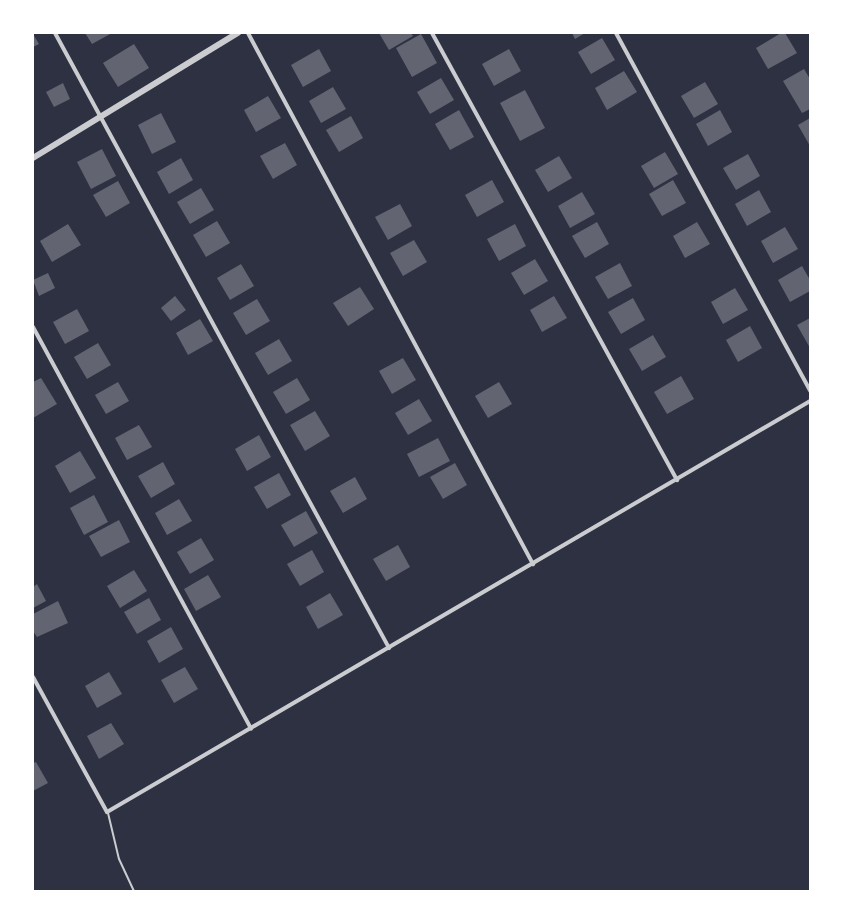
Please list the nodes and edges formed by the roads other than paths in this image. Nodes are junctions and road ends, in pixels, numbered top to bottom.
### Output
1 (55, 33) edge
2 (238, 33) edge
3 (248, 33) edge
4 (432, 33) edge
5 (616, 33) edge
6 (101, 118) junction
7 (33, 158) edge
8 (33, 327) edge
9 (810, 391) edge
10 (810, 402) edge
11 (677, 480) junction
12 (533, 564) junction
13 (389, 648) junction
14 (33, 677) edge
15 (251, 729) junction
16 (107, 812) junction
17 (134, 891) edge

1 - 6 street
2 - 6 street
3 - 12 street
4 - 11 street
5 - 9 street
6 - 7 street
6 - 13 street
8 - 15 street
10 - 11 street
11 - 12 street
12 - 13 street
13 - 15 street
14 - 16 street
15 - 16 street
16 - 17 lane

